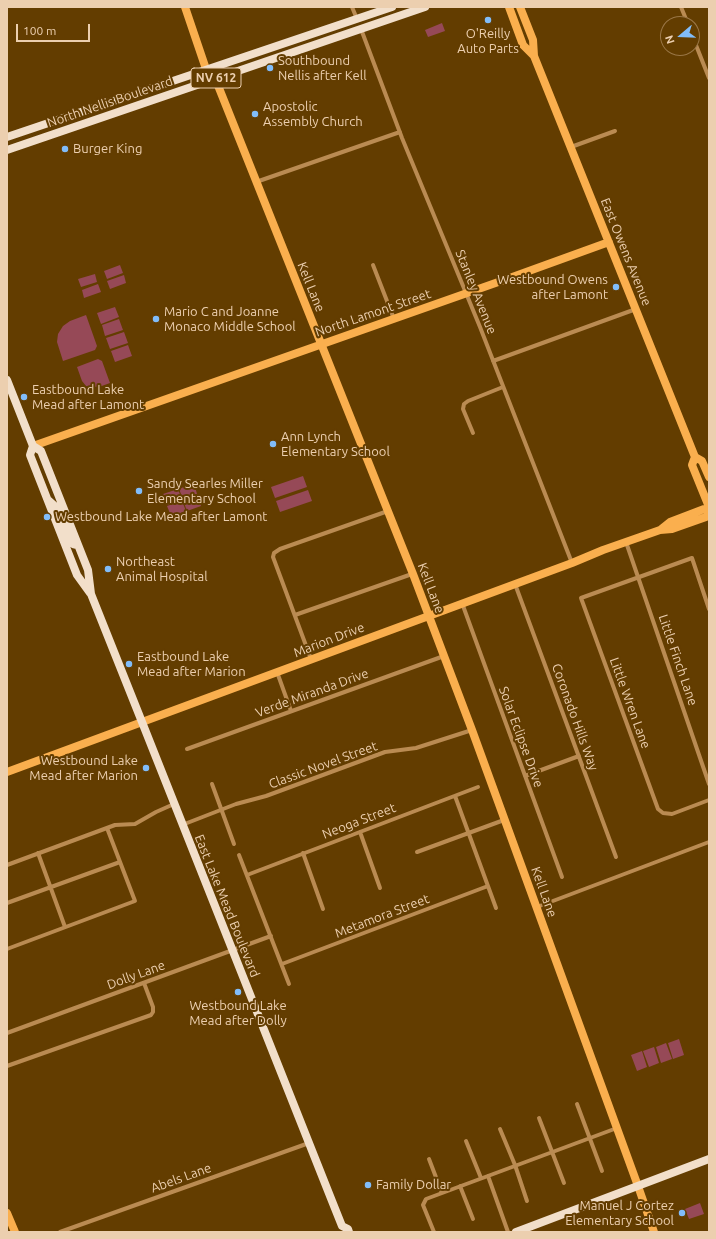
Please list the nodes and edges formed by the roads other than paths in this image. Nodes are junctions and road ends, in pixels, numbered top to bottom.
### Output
1 (185, 7) edge
2 (352, 7) edge
3 (392, 7) edge
4 (425, 7) edge
5 (509, 7) edge
6 (520, 7) edge
7 (357, 19) junction
8 (361, 29) junction
9 (700, 55) edge
10 (534, 56) junction
11 (206, 69) junction
12 (215, 78) junction
13 (709, 78) edge
14 (83, 112) junction
15 (615, 131) dead end
16 (400, 132) junction
17 (7, 137) edge
18 (44, 137) junction
19 (570, 147) junction
20 (7, 150) edge
21 (256, 182) junction
22 (608, 242) junction
23 (373, 265) dead end
24 (466, 294) junction
25 (636, 309) junction
26 (394, 319) junction
27 (321, 344) junction
28 (493, 361) junction
29 (7, 380) edge
30 (503, 387) junction
31 (473, 433) dead end
32 (32, 446) junction
33 (695, 458) junction
34 (709, 477) edge
35 (46, 498) junction
36 (709, 506) edge
37 (388, 511) junction
38 (709, 511) edge
39 (709, 514) edge
40 (660, 530) junction
41 (626, 542) junction
42 (78, 545) junction
43 (572, 563) junction
44 (413, 574) junction
45 (639, 577) junction
46 (515, 584) junction
47 (91, 594) junction
48 (462, 603) junction
49 (709, 609) edge
50 (295, 615) junction
51 (428, 615) junction
52 (444, 656) junction
53 (311, 659) junction
54 (277, 672) junction
55 (291, 711) junction
56 (142, 722) junction
57 (472, 730) junction
58 (186, 749) dead end
59 (579, 756) junction
60 (7, 772) edge
61 (525, 776) junction
62 (212, 784) dead end
63 (709, 784) edge
64 (478, 788) dead end
65 (455, 796) junction
66 (709, 800) edge
67 (174, 804) junction
68 (221, 810) junction
69 (504, 820) junction
70 (182, 825) junction
71 (107, 828) junction
72 (360, 832) junction
73 (469, 833) junction
74 (709, 842) edge
75 (234, 844) dead end
76 (417, 852) dead end
77 (38, 853) junction
78 (303, 853) junction
79 (239, 855) dead end
80 (616, 857) dead end
81 (120, 862) junction
82 (7, 864) edge
83 (246, 875) junction
84 (562, 876) dead end
85 (488, 886) junction
86 (50, 887) junction
87 (380, 888) dead end
88 (7, 903) edge
89 (536, 907) junction
90 (496, 908) dead end
91 (323, 909) dead end
92 (65, 927) junction
93 (271, 936) junction
94 (7, 949) edge
95 (232, 951) junction
96 (282, 964) junction
97 (144, 983) junction
98 (289, 984) dead end
99 (7, 1033) edge
100 (7, 1066) edge
101 (577, 1104) dead end
102 (539, 1118) dead end
103 (617, 1128) junction
104 (500, 1129) dead end
105 (590, 1139) junction
106 (466, 1141) dead end
107 (309, 1143) junction
108 (552, 1152) junction
109 (429, 1159) dead end
110 (709, 1159) edge
111 (515, 1165) junction
112 (602, 1171) dead end
113 (488, 1176) junction
114 (481, 1178) junction
115 (564, 1183) dead end
116 (460, 1186) junction
117 (638, 1186) junction
118 (442, 1193) junction
119 (527, 1201) dead end
120 (7, 1213) edge
121 (473, 1219) dead end
122 (340, 1229) edge
123 (14, 1232) edge
124 (60, 1232) edge
125 (349, 1232) edge
126 (434, 1232) edge
127 (508, 1232) edge
128 (516, 1232) edge
129 (654, 1232) edge

1 - 11 street, Kell Lane
2 - 7 street
3 - 7 main road, North Nellis Boulevard / NV 612
4 - 8 main road, North Nellis Boulevard / NV 612
5 - 10 street, East Owens Avenue
6 - 10 street, East Owens Avenue
7 - 11 main road, North Nellis Boulevard / NV 612
8 - 12 main road, North Nellis Boulevard / NV 612
8 - 16 street, Stanley Avenue
9 - 13 street
10 - 19 street, East Owens Avenue
11 - 12 street, Kell Lane
11 - 14 main road, North Nellis Boulevard / NV 612
12 - 18 main road, North Nellis Boulevard / NV 612
12 - 21 street, Kell Lane
14 - 17 main road, North Nellis Boulevard / NV 612
14 - 18 main road
15 - 19 street
16 - 21 street
16 - 24 street, Stanley Avenue
18 - 20 main road, North Nellis Boulevard / NV 612
19 - 22 street, East Owens Avenue
21 - 27 street, Kell Lane
22 - 24 street, North Lamont Street
22 - 25 street, East Owens Avenue
23 - 26 street
24 - 26 street, North Lamont Street
24 - 28 street, Stanley Avenue
25 - 28 street
25 - 33 street, East Owens Avenue
26 - 27 street, North Lamont Street
27 - 32 street, North Lamont Street
27 - 37 street, Kell Lane
28 - 30 street, Stanley Avenue
29 - 32 main road, East Lake Mead Boulevard
30 - 31 street
30 - 43 street, Stanley Avenue
32 - 35 main road, East Lake Mead Boulevard
32 - 42 main road, East Lake Mead Boulevard
33 - 34 street, East Owens Avenue
33 - 36 street, East Owens Avenue
35 - 42 main road
35 - 47 main road, East Lake Mead Boulevard
37 - 44 street, Kell Lane
37 - 50 street
38 - 40 street, Marion Drive
39 - 40 street, Marion Drive
40 - 41 street, Marion Drive
41 - 43 street, Marion Drive
41 - 45 street, Little Finch Lane
42 - 47 main road, East Lake Mead Boulevard
43 - 46 street, Marion Drive
44 - 50 street
44 - 51 street, Kell Lane
45 - 49 street
45 - 63 street, Little Finch Lane
45 - 66 street, Little Wren Lane
46 - 48 street, Marion Drive
46 - 59 street, Coronado Hills Way
47 - 56 main road, East Lake Mead Boulevard
48 - 51 street, Marion Drive
48 - 61 street, Solar Eclipse Drive
50 - 53 street
51 - 52 street, Kell Lane
51 - 53 street, Marion Drive
52 - 55 street, Verde Miranda Drive
52 - 57 street, Kell Lane
53 - 54 street, Marion Drive
54 - 55 street
54 - 56 street, Marion Drive
55 - 58 street, Verde Miranda Drive
56 - 60 street, Marion Drive
56 - 67 main road, East Lake Mead Boulevard
57 - 68 street, Classic Novel Street
57 - 69 street, Kell Lane
59 - 61 street
59 - 80 street, Coronado Hills Way
61 - 84 street, Solar Eclipse Drive
62 - 68 street
64 - 65 street, Neoga Street
65 - 72 street, Neoga Street
65 - 73 street
67 - 70 main road, East Lake Mead Boulevard
67 - 71 street
68 - 70 street, Classic Novel Street
68 - 75 street
69 - 73 street
69 - 89 street, Kell Lane
70 - 95 main road, East Lake Mead Boulevard
71 - 77 street
71 - 81 street
72 - 78 street, Neoga Street
72 - 87 street
73 - 76 street
73 - 85 street
74 - 89 street
77 - 82 street
77 - 86 street
78 - 83 street, Neoga Street
78 - 91 street
79 - 83 street
81 - 86 street
81 - 92 street
83 - 93 street
85 - 90 street
85 - 96 street, Metamora Street
86 - 88 street
86 - 92 street
89 - 103 street, Kell Lane
92 - 94 street
93 - 95 street, Dolly Lane
93 - 96 street
95 - 97 street, Dolly Lane
95 - 107 main road, East Lake Mead Boulevard
96 - 98 street
97 - 99 street, Dolly Lane
97 - 100 street
101 - 105 street
102 - 108 street
103 - 105 street
103 - 117 street, Kell Lane
104 - 111 street
105 - 108 street
105 - 112 street
106 - 114 street
107 - 122 main road, East Lake Mead Boulevard
107 - 124 street, Abels Lane
108 - 111 street
108 - 115 street
109 - 118 street
110 - 117 main road
111 - 113 street
111 - 119 street
113 - 114 street
113 - 127 street
114 - 116 street
116 - 118 street
116 - 121 street
117 - 128 main road
117 - 129 street, Kell Lane
118 - 126 street
120 - 123 street
122 - 125 main road, East Lake Mead Boulevard

